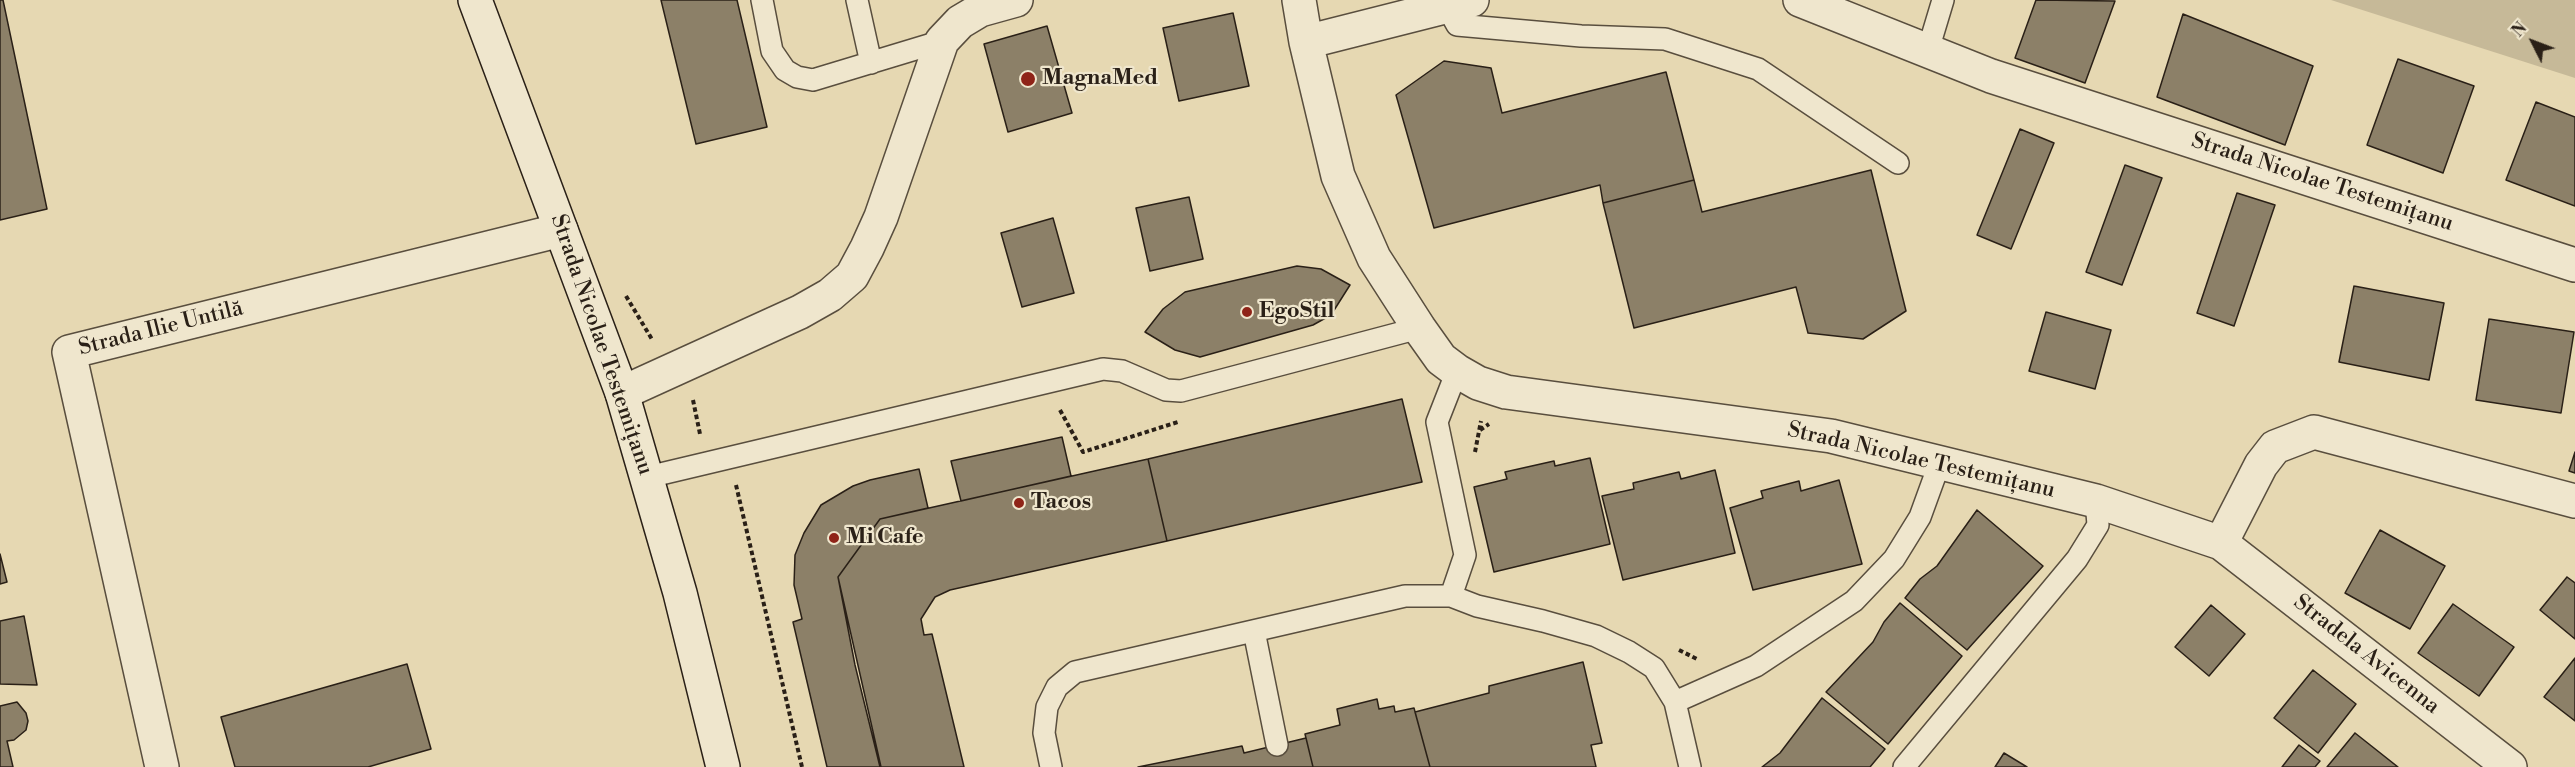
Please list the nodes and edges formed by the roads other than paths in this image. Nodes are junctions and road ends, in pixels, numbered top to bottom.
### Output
1 (475, 0) edge
2 (762, 0) edge
3 (857, 0) edge
4 (1016, 0) edge
5 (1299, 0) edge
6 (1800, 0) edge
7 (1943, 0) edge
8 (1460, 3) edge
9 (942, 41) junction
10 (1306, 42) junction
11 (1928, 50) junction
12 (871, 63) junction
13 (1898, 164) dead end
14 (561, 230) junction
15 (2575, 265) edge
16 (1419, 328) junction
17 (1457, 371) junction
18 (622, 393) junction
19 (1940, 462) junction
20 (648, 477) junction
21 (2096, 501) junction
22 (2575, 501) edge
23 (2221, 543) junction
24 (1451, 596) junction
25 (1254, 632) junction
26 (1675, 702) junction
27 (1277, 745) dead end
28 (162, 767) edge
29 (723, 767) edge
30 (1051, 767) edge
31 (1690, 767) edge
32 (1904, 767) edge
33 (2510, 767) edge

1 - 14 street, Strada Nicolae Testemițanu
2 - 12 lane
3 - 12 lane
4 - 9 street
5 - 10 street, Strada Nicolae Testemițanu
6 - 11 street, Strada Nicolae Testemițanu
7 - 11 lane
8 - 10 street
8 - 13 lane
9 - 12 lane
9 - 18 street
10 - 16 street, Strada Nicolae Testemițanu
11 - 15 street, Strada Nicolae Testemițanu
14 - 18 street, Strada Nicolae Testemițanu
14 - 28 street, Strada Ilie Untilă
16 - 17 street, Strada Nicolae Testemițanu
16 - 20 lane
17 - 19 street, Strada Nicolae Testemițanu
17 - 24 lane
18 - 20 street, Strada Nicolae Testemițanu
19 - 21 street, Strada Nicolae Testemițanu
19 - 26 lane
20 - 29 street, Strada Nicolae Testemițanu
21 - 23 street, Strada Nicolae Testemițanu
21 - 32 lane
22 - 23 street
23 - 33 street, Stradela Avicenna
24 - 25 lane
24 - 26 lane
25 - 27 lane
25 - 30 lane
26 - 31 lane

